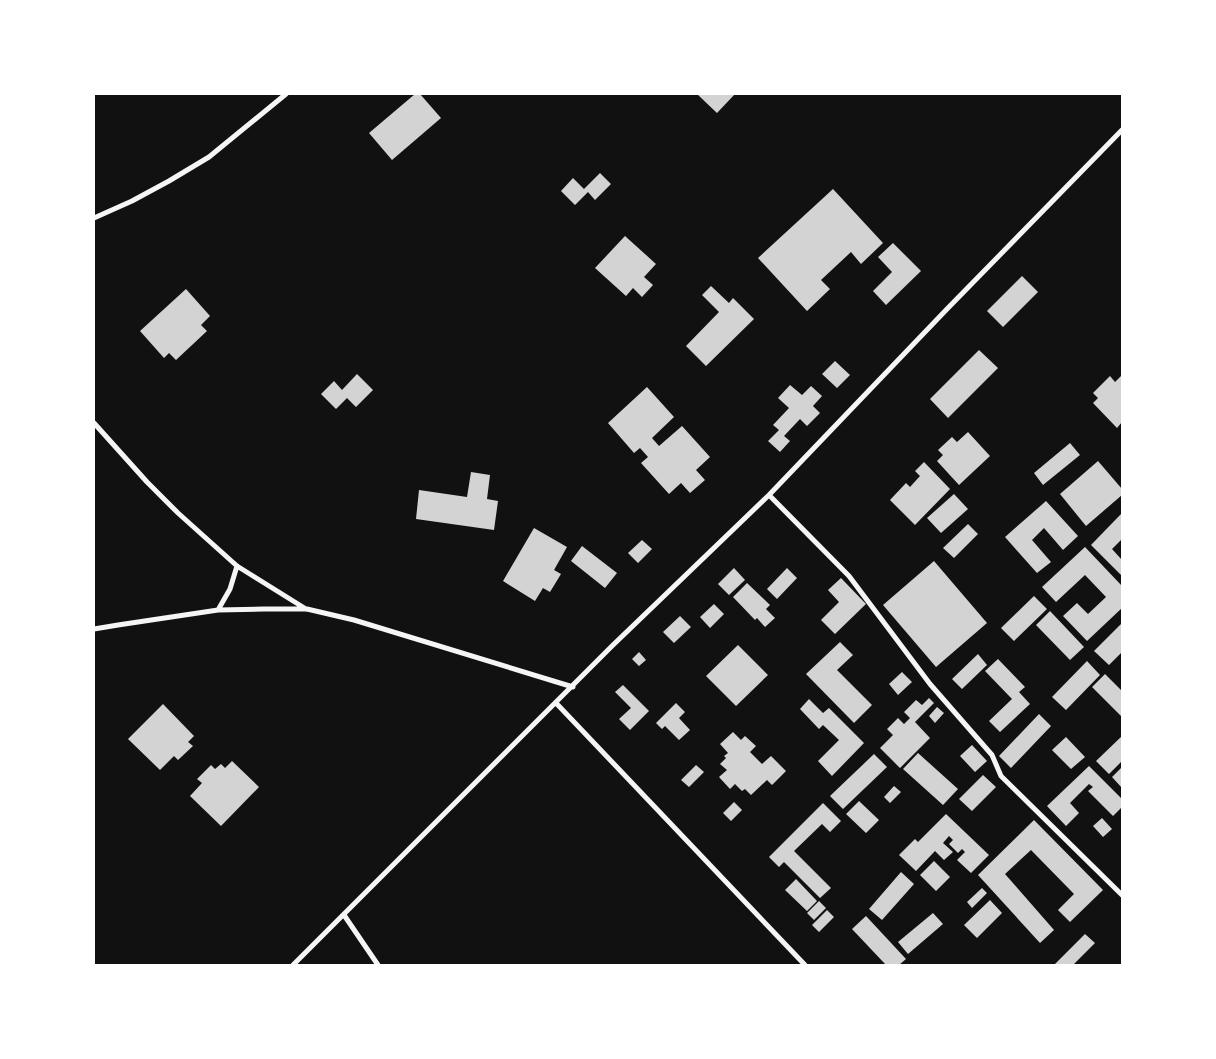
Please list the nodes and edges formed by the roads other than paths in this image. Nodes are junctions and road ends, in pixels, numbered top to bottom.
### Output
1 (286, 94) edge
2 (1122, 130) edge
3 (94, 218) edge
4 (94, 422) edge
5 (768, 495) junction
6 (237, 566) junction
7 (307, 609) junction
8 (218, 610) junction
9 (94, 629) edge
10 (573, 687) junction
11 (556, 703) junction
12 (1122, 895) edge
13 (344, 915) junction
14 (293, 965) edge
15 (378, 965) edge
16 (805, 965) edge

1 - 3 street
2 - 5 street
4 - 6 street
5 - 10 street
5 - 12 street
6 - 7 street
6 - 8 street
7 - 8 street
7 - 10 street
8 - 9 street
10 - 11 street
11 - 13 street
11 - 16 street
13 - 14 street
13 - 15 street

